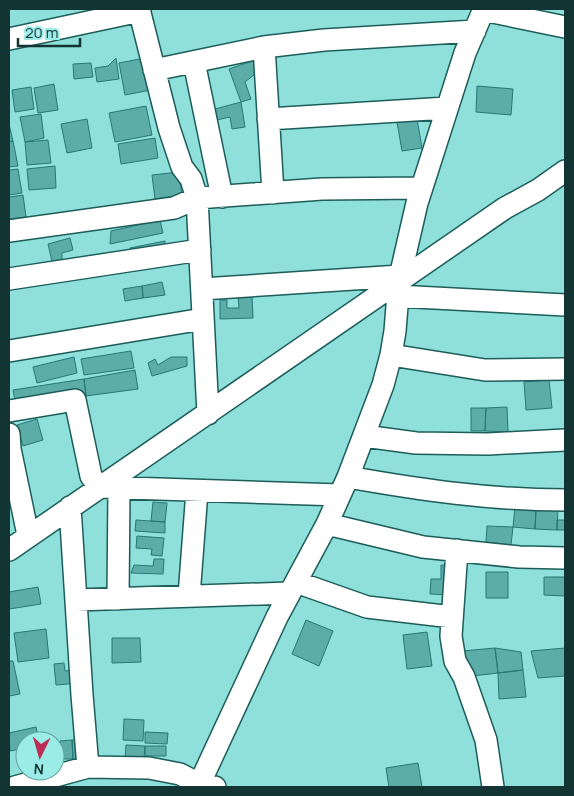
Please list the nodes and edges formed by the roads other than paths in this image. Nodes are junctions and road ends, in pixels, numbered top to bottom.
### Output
1 (484, 9) edge
2 (139, 10) edge
3 (565, 27) edge
4 (475, 31) junction
5 (9, 39) edge
6 (264, 47) junction
7 (194, 62) junction
8 (154, 70) junction
9 (447, 108) junction
10 (268, 119) junction
11 (565, 172) edge
12 (421, 188) junction
13 (273, 193) junction
14 (222, 197) junction
15 (198, 198) junction
16 (9, 231) edge
17 (200, 250) junction
18 (9, 279) edge
19 (399, 284) junction
20 (202, 289) junction
21 (565, 305) edge
22 (203, 319) junction
23 (9, 352) edge
24 (391, 355) junction
25 (565, 370) edge
26 (9, 410) edge
27 (208, 414) junction
28 (364, 436) junction
29 (565, 440) edge
30 (9, 444) edge
31 (344, 486) junction
32 (109, 488) junction
33 (197, 491) junction
34 (565, 500) edge
35 (70, 507) junction
36 (327, 524) junction
37 (28, 535) junction
38 (9, 550) edge
39 (457, 550) junction
40 (565, 558) edge
41 (292, 588) junction
42 (189, 596) junction
43 (118, 599) junction
44 (76, 600) junction
45 (452, 617) junction
46 (88, 767) junction
47 (39, 784) edge
48 (204, 786) edge
49 (14, 787) edge
50 (493, 787) edge

1 - 3 street
1 - 4 street
2 - 5 street
2 - 8 street
4 - 6 street
4 - 9 street
6 - 7 street
6 - 10 street
7 - 8 street
7 - 14 street
8 - 15 street
9 - 10 street
9 - 12 street
10 - 13 street
11 - 19 street
12 - 13 street
12 - 19 street
13 - 14 street
14 - 15 street
15 - 16 street
15 - 17 street
17 - 18 street
17 - 20 street
19 - 20 street
19 - 21 street
19 - 24 street
19 - 27 street
20 - 22 street
22 - 23 street
22 - 27 street
24 - 25 street
24 - 28 street
26 - 32 street
27 - 32 street
28 - 29 street
28 - 31 street
30 - 37 street
31 - 33 street
31 - 34 street
31 - 36 street
32 - 33 street
32 - 35 street
32 - 43 street
33 - 42 street
35 - 37 street
35 - 44 street
36 - 39 street
36 - 41 street
37 - 38 street
39 - 40 street
39 - 45 street
41 - 42 street
41 - 45 street
41 - 48 street
42 - 43 street
43 - 44 street
44 - 46 street
45 - 50 street
46 - 47 street
46 - 48 street
47 - 49 street

